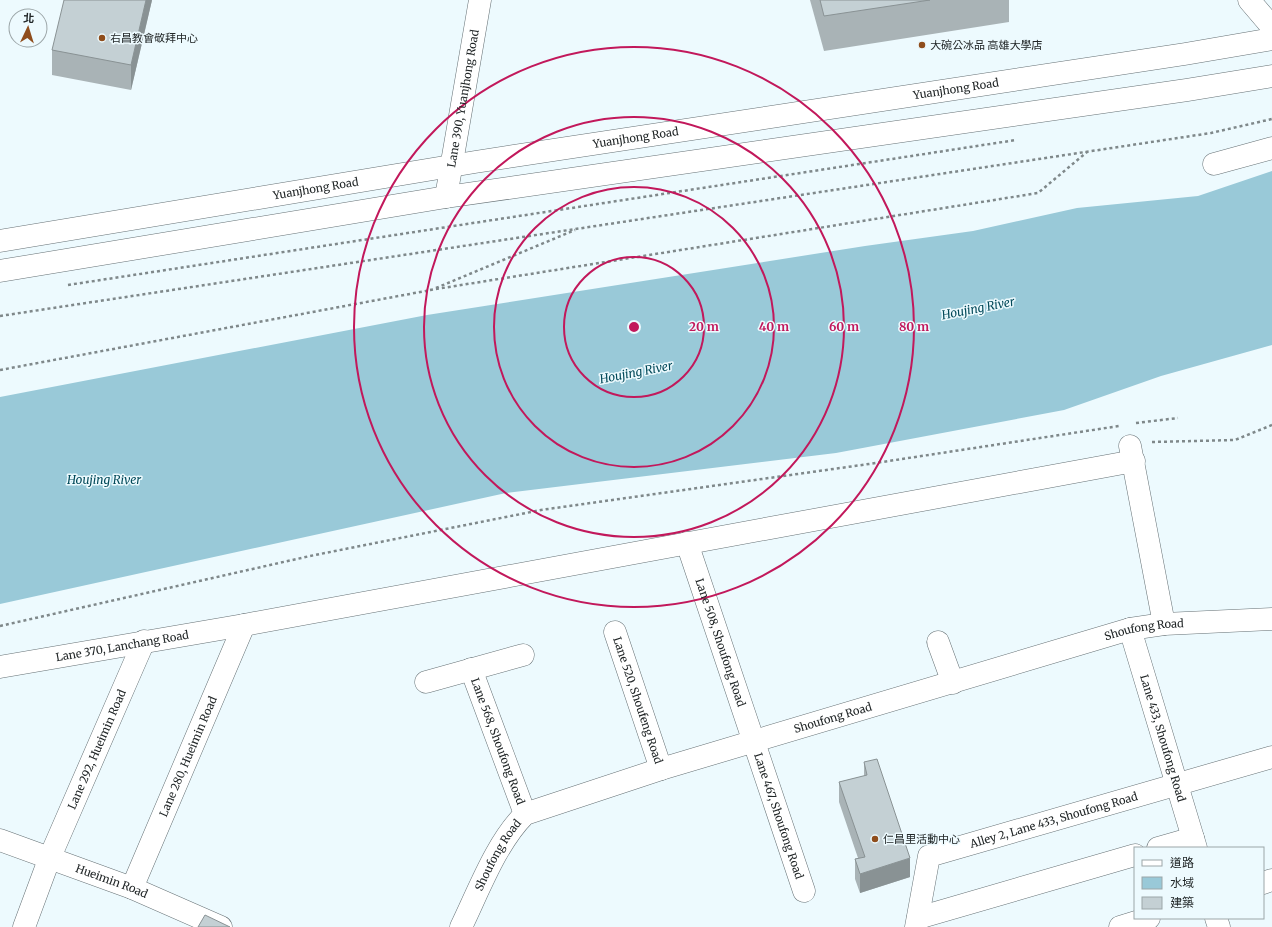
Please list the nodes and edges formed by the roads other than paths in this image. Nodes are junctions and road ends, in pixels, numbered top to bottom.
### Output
1 (480, 0) edge
2 (1249, 0) edge
3 (1272, 27) edge
4 (1272, 39) edge
5 (1272, 76) edge
6 (1272, 148) edge
7 (1214, 164) dead end
8 (452, 166) junction
9 (446, 197) junction
10 (0, 241) edge
11 (0, 272) edge
12 (687, 543) junction
13 (1272, 619) edge
14 (1164, 624) junction
15 (244, 625) junction
16 (1130, 629) junction
17 (615, 632) dead end
18 (144, 641) junction
19 (938, 642) dead end
20 (522, 655) dead end
21 (0, 667) edge
22 (471, 670) junction
23 (426, 682) dead end
24 (953, 682) junction
25 (754, 741) junction
26 (1272, 757) edge
27 (661, 769) junction
28 (1177, 784) junction
29 (525, 814) junction
30 (0, 840) edge
31 (1195, 843) edge
32 (1165, 847) edge
33 (1134, 855) edge
34 (50, 857) junction
35 (132, 888) junction
36 (804, 891) dead end
37 (1146, 919) edge
38 (917, 923) edge
39 (24, 927) edge
40 (221, 927) edge
41 (461, 927) edge
42 (1120, 927) edge

1 - 8 street, Lane 390, Yuanjhong Road
2 - 3 street
4 - 8 street, Yuanjhong Road
5 - 9 street
6 - 7 street
8 - 9 street, Lane 390, Yuanjhong Road
8 - 10 street, Yuanjhong Road
9 - 11 street
12 - 14 street, Lane 370, Lanchang Road
12 - 15 street, Lane 370, Lanchang Road
12 - 25 street, Lane 508, Shoufong Road
13 - 14 street, Shoufong Road
14 - 16 street, Shoufong Road
15 - 18 street, Lane 370, Lanchang Road
15 - 35 street, Lane 280, Hueimin Road
16 - 24 street, Shoufong Road
16 - 28 street, Lane 433, Shoufong Road
17 - 27 street, Lane 520, Shoufeng Road
18 - 21 street, Lane 370, Lanchang Road
18 - 34 street, Lane 292, Hueimin Road
19 - 24 street
20 - 22 street
22 - 23 street
22 - 29 street, Lane 568, Shoufong Road
24 - 25 street, Shoufong Road
25 - 27 street, Shoufong Road
25 - 36 street, Lane 467, Shoufong Road
26 - 28 street, Alley 2, Lane 433, Shoufong Road
27 - 29 street, Shoufong Road
28 - 31 street, Lane 433, Shoufong Road
28 - 38 street, Alley 2, Lane 433, Shoufong Road
29 - 41 street, Shoufong Road
30 - 34 street, Hueimin Road
31 - 32 street
33 - 38 street
34 - 35 street, Hueimin Road
34 - 39 street, Lane 292, Hueimin Road
35 - 40 street, Hueimin Road
37 - 42 street

